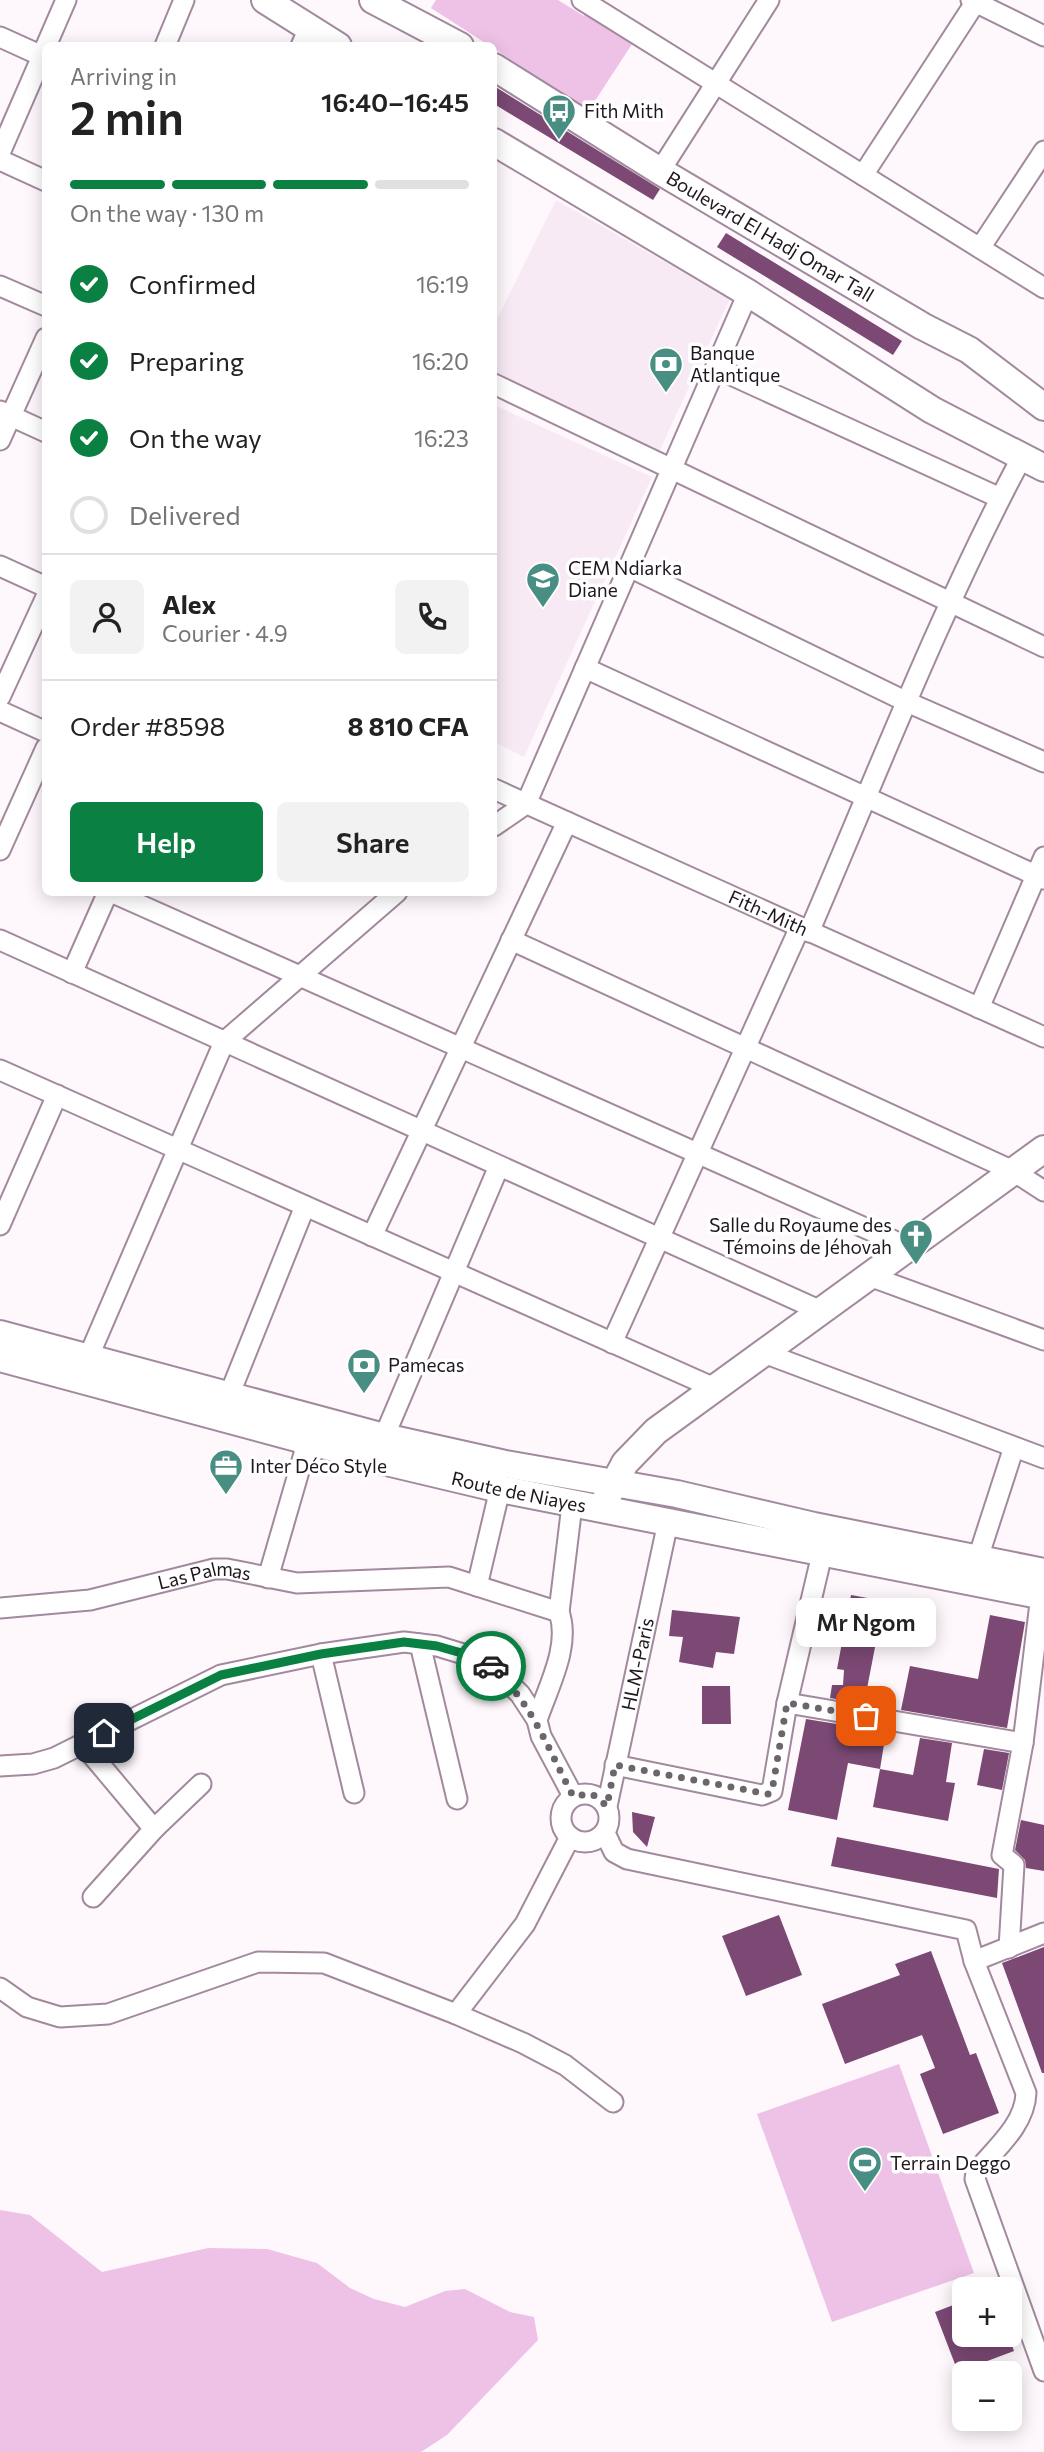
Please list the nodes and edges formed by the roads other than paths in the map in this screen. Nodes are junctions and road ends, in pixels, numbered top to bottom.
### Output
1 (66, 0) edge
2 (184, 0) edge
3 (265, 0) edge
4 (373, 0) edge
5 (582, 0) edge
6 (769, 0) edge
7 (973, 1) edge
8 (305, 36) edge
9 (1044, 36) edge
10 (0, 37) edge
11 (48, 42) edge
12 (167, 42) edge
13 (325, 42) edge
14 (452, 42) edge
15 (42, 49) edge
16 (42, 55) edge
17 (497, 69) edge
18 (717, 84) junction
19 (497, 144) edge
20 (0, 153) edge
21 (0, 160) edge
22 (1041, 160) edge
23 (660, 171) junction
24 (863, 175) junction
25 (42, 179) edge
26 (980, 248) junction
27 (0, 286) edge
28 (1044, 288) edge
29 (748, 293) junction
30 (42, 304) edge
31 (42, 345) edge
32 (716, 368) junction
33 (497, 385) edge
34 (1044, 407) edge
35 (5, 414) edge
36 (42, 430) edge
37 (0, 440) edge
38 (1034, 462) edge
39 (671, 468) junction
40 (1000, 498) junction
41 (0, 566) edge
42 (629, 567) junction
43 (42, 585) edge
44 (953, 603) junction
45 (42, 606) edge
46 (1044, 647) edge
47 (584, 668) junction
48 (0, 697) edge
49 (907, 702) junction
50 (0, 711) edge
51 (42, 730) edge
52 (42, 755) edge
53 (1044, 762) edge
54 (497, 790) edge
55 (867, 797) junction
56 (526, 804) junction
57 (7, 816) edge
58 (566, 822) junction
59 (497, 824) edge
60 (0, 850) edge
61 (1044, 857) edge
62 (1040, 878) edge
63 (107, 896) edge
64 (118, 896) edge
65 (393, 896) edge
66 (805, 929) junction
67 (0, 940) edge
68 (511, 940) junction
69 (72, 973) junction
70 (301, 975) junction
71 (979, 1008) junction
72 (1044, 1037) edge
73 (224, 1042) junction
74 (747, 1046) junction
75 (460, 1049) junction
76 (0, 1070) edge
77 (57, 1095) junction
78 (421, 1131) junction
79 (1044, 1149) edge
80 (179, 1150) junction
81 (697, 1155) junction
82 (499, 1166) junction
83 (1013, 1171) junction
84 (1044, 1191) edge
85 (305, 1206) junction
86 (0, 1226) edge
87 (372, 1236) junction
88 (660, 1238) junction
89 (910, 1248) junction
90 (452, 1272) junction
91 (872, 1277) junction
92 (823, 1312) junction
93 (0, 1334) edge
94 (1044, 1340) edge
95 (612, 1343) junction
96 (764, 1353) junction
97 (0, 1358) edge
98 (88, 1358) junction
99 (712, 1387) junction
100 (230, 1393) junction
101 (384, 1437) junction
102 (308, 1440) junction
103 (1014, 1447) junction
104 (1044, 1458) edge
105 (613, 1484) junction
106 (500, 1489) junction
107 (572, 1505) junction
108 (601, 1510) junction
109 (668, 1522) junction
110 (822, 1554) junction
111 (978, 1558) junction
112 (268, 1578) junction
113 (477, 1586) junction
114 (1043, 1588) edge
115 (0, 1608) edge
116 (559, 1612) junction
117 (420, 1644) junction
118 (321, 1654) junction
119 (787, 1703) junction
120 (537, 1720) junction
121 (82, 1743) junction
122 (1023, 1743) junction
123 (615, 1765) junction
124 (0, 1766) edge
125 (201, 1784) dead end
126 (354, 1793) dead end
127 (573, 1796) junction
128 (457, 1799) dead end
129 (607, 1806) junction
130 (153, 1829) junction
131 (605, 1833) junction
132 (570, 1837) junction
133 (93, 1897) dead end
134 (1044, 1933) edge
135 (1009, 1948) junction
136 (974, 1961) junction
137 (0, 1988) edge
138 (456, 2014) junction
139 (613, 2102) dead end
140 (1044, 2371) edge

1 - 11 street
2 - 12 street
3 - 8 main road
4 - 14 main road
5 - 18 street
6 - 18 street
7 - 9 street
7 - 24 street
8 - 13 main road
10 - 15 street
16 - 20 street
17 - 23 main road, Boulevard El Hadj Omar Tall
18 - 23 street
18 - 24 street
19 - 29 main road
21 - 25 street
22 - 26 street
23 - 34 main road, Boulevard El Hadj Omar Tall
24 - 26 street
26 - 28 street
27 - 30 street
29 - 32 street
29 - 38 main road
31 - 35 street
32 - 39 street
32 - 40 street
33 - 39 street
35 - 36 street
35 - 37 street
38 - 40 street
39 - 42 street
39 - 44 street
40 - 44 street
41 - 43 street
42 - 47 street
42 - 49 street
44 - 46 street
44 - 49 street
45 - 48 street
47 - 55 street
47 - 56 street
49 - 53 street
49 - 55 street
50 - 51 street
52 - 57 street
54 - 56 street, Fith-Mith
55 - 62 street
55 - 66 street
56 - 58 street, Fith-Mith
56 - 59 street
57 - 60 street
58 - 66 street, Fith-Mith
58 - 68 street
61 - 62 street
62 - 71 street
63 - 69 street
64 - 70 street
65 - 70 street
66 - 71 street, Fith-Mith
66 - 74 street
67 - 69 street
68 - 74 street
68 - 75 street
69 - 73 street
70 - 73 street
70 - 75 street
71 - 72 street, Fith-Mith
73 - 78 street
73 - 80 street
74 - 81 street
74 - 83 street
75 - 78 street
75 - 81 street
76 - 77 street
77 - 80 street
77 - 86 street
78 - 82 street
78 - 87 street
79 - 83 main road
80 - 85 street
80 - 98 street
81 - 88 street
81 - 89 street
82 - 88 street
82 - 90 street
83 - 84 street
83 - 89 main road
85 - 87 street
85 - 100 street
87 - 90 street
88 - 92 street
88 - 95 street
89 - 91 main road
90 - 95 street
90 - 101 street
91 - 92 main road
91 - 94 street
92 - 96 main road
93 - 98 main road, Route de Niayes
95 - 99 street
96 - 99 main road
96 - 103 street
97 - 102 main road, Route de Niayes
98 - 100 main road, Route de Niayes
99 - 105 main road
100 - 101 main road, Route de Niayes
101 - 105 main road, Route de Niayes
102 - 106 main road, Route de Niayes
102 - 112 street, Las Palmas
103 - 104 street
103 - 111 street
105 - 108 main road
105 - 111 main road, Route de Niayes
106 - 107 main road, Route de Niayes
106 - 113 street
107 - 108 main road, Route de Niayes
107 - 116 street
108 - 109 main road, Route de Niayes
109 - 110 main road, Route de Niayes
109 - 123 street, HLM-Paris
110 - 114 main road, Route de Niayes
110 - 119 street
111 - 114 main road, Route de Niayes
112 - 113 street
112 - 115 street, Las Palmas
113 - 116 street
114 - 122 street
116 - 120 street
117 - 118 street
117 - 120 street
117 - 128 street
118 - 121 street
118 - 126 street
119 - 122 street
119 - 123 street
120 - 127 street
121 - 124 street
121 - 130 street
122 - 135 street
123 - 129 street, HLM-Paris
125 - 130 street
127 - 129 street
127 - 132 street
129 - 131 street
130 - 133 street
131 - 132 street
131 - 136 street
132 - 138 street
134 - 135 street
135 - 136 street
136 - 140 street
137 - 138 street
138 - 139 street

